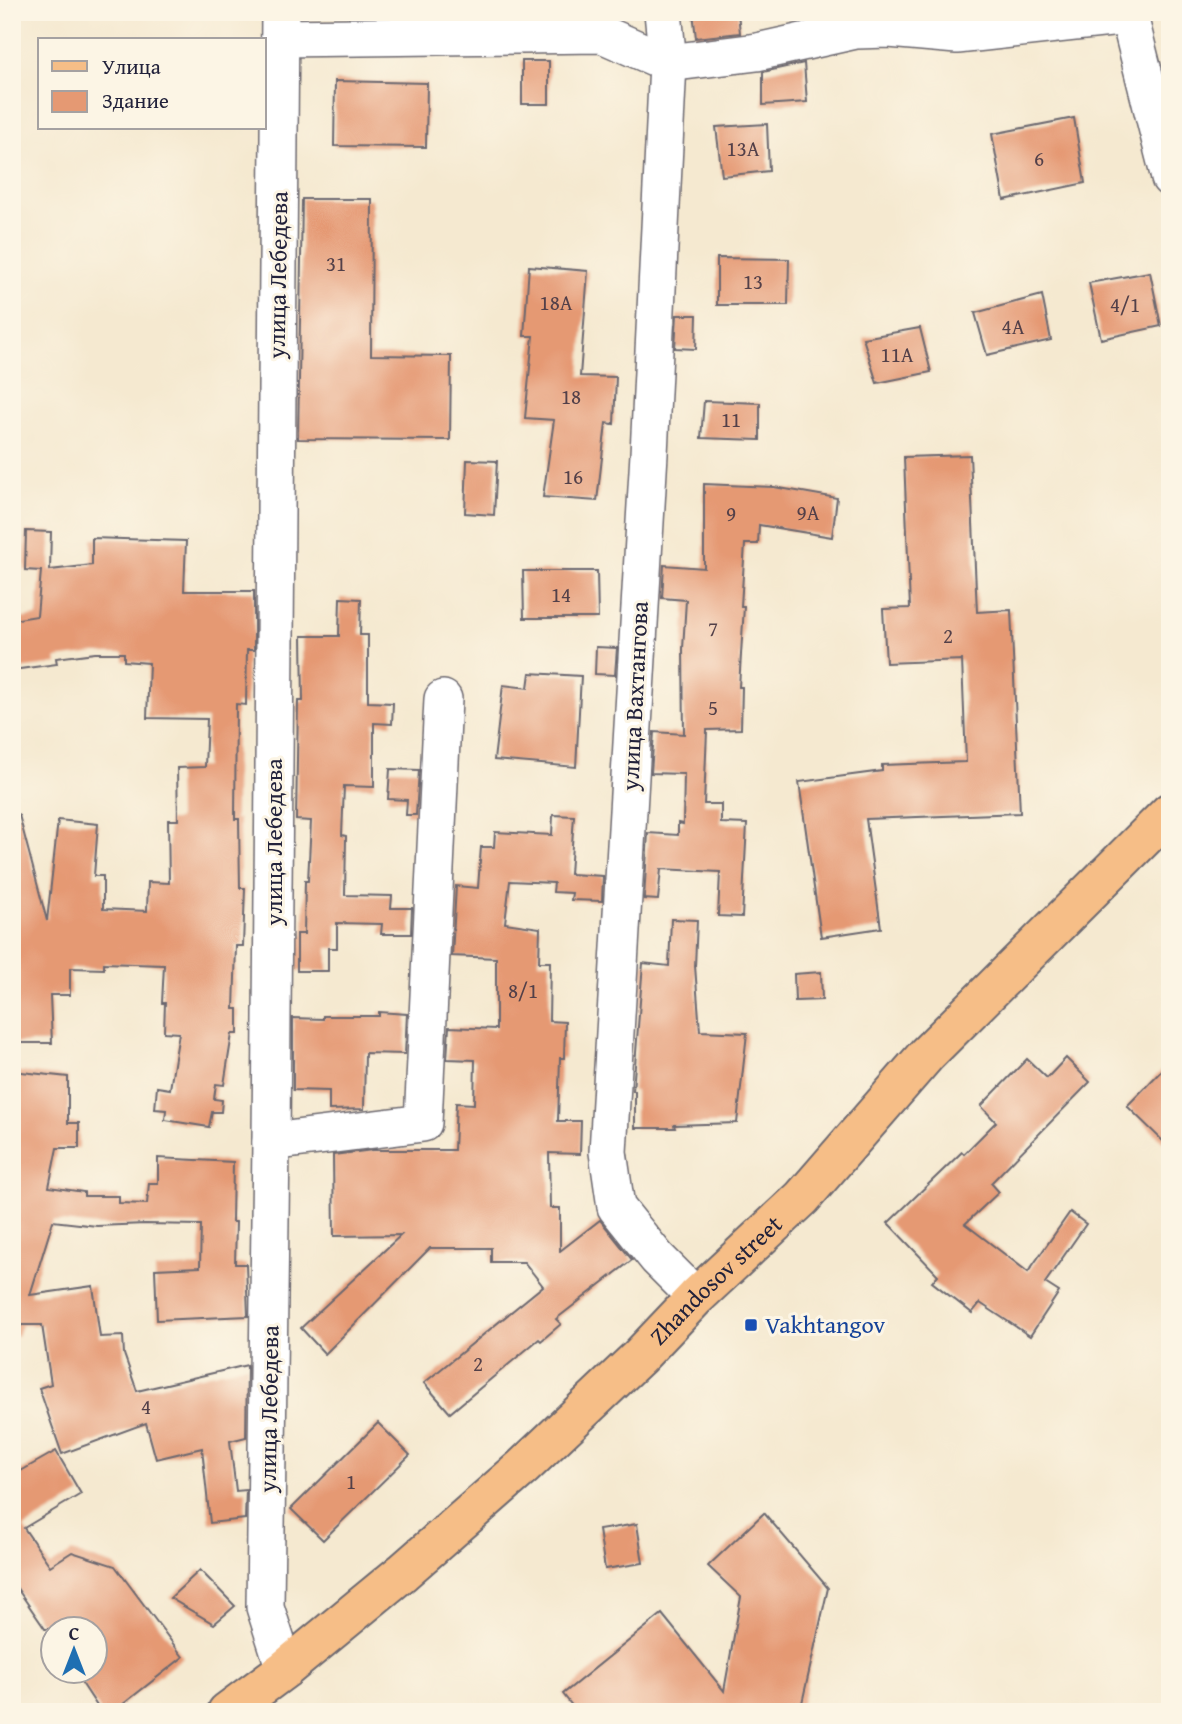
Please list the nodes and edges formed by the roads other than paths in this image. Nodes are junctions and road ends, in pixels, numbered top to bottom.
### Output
1 (663, 12) edge
2 (1128, 14) edge
3 (854, 21) edge
4 (280, 25) edge
5 (668, 63) junction
6 (1168, 161) edge
7 (443, 699) dead end
8 (1170, 812) edge
9 (271, 1142) junction
10 (696, 1297) junction
11 (285, 1669) junction
12 (246, 1705) edge

1 - 5 street, улица Вахтангова
2 - 3 street
2 - 6 street
3 - 5 street
4 - 5 street
4 - 9 street, улица Лебедева
5 - 10 street, улица Вахтангова
7 - 9 street
8 - 10 main road, Zhandosov street
9 - 11 street, улица Лебедева
10 - 11 main road, Zhandosov street
11 - 12 main road, Zhandosov street

